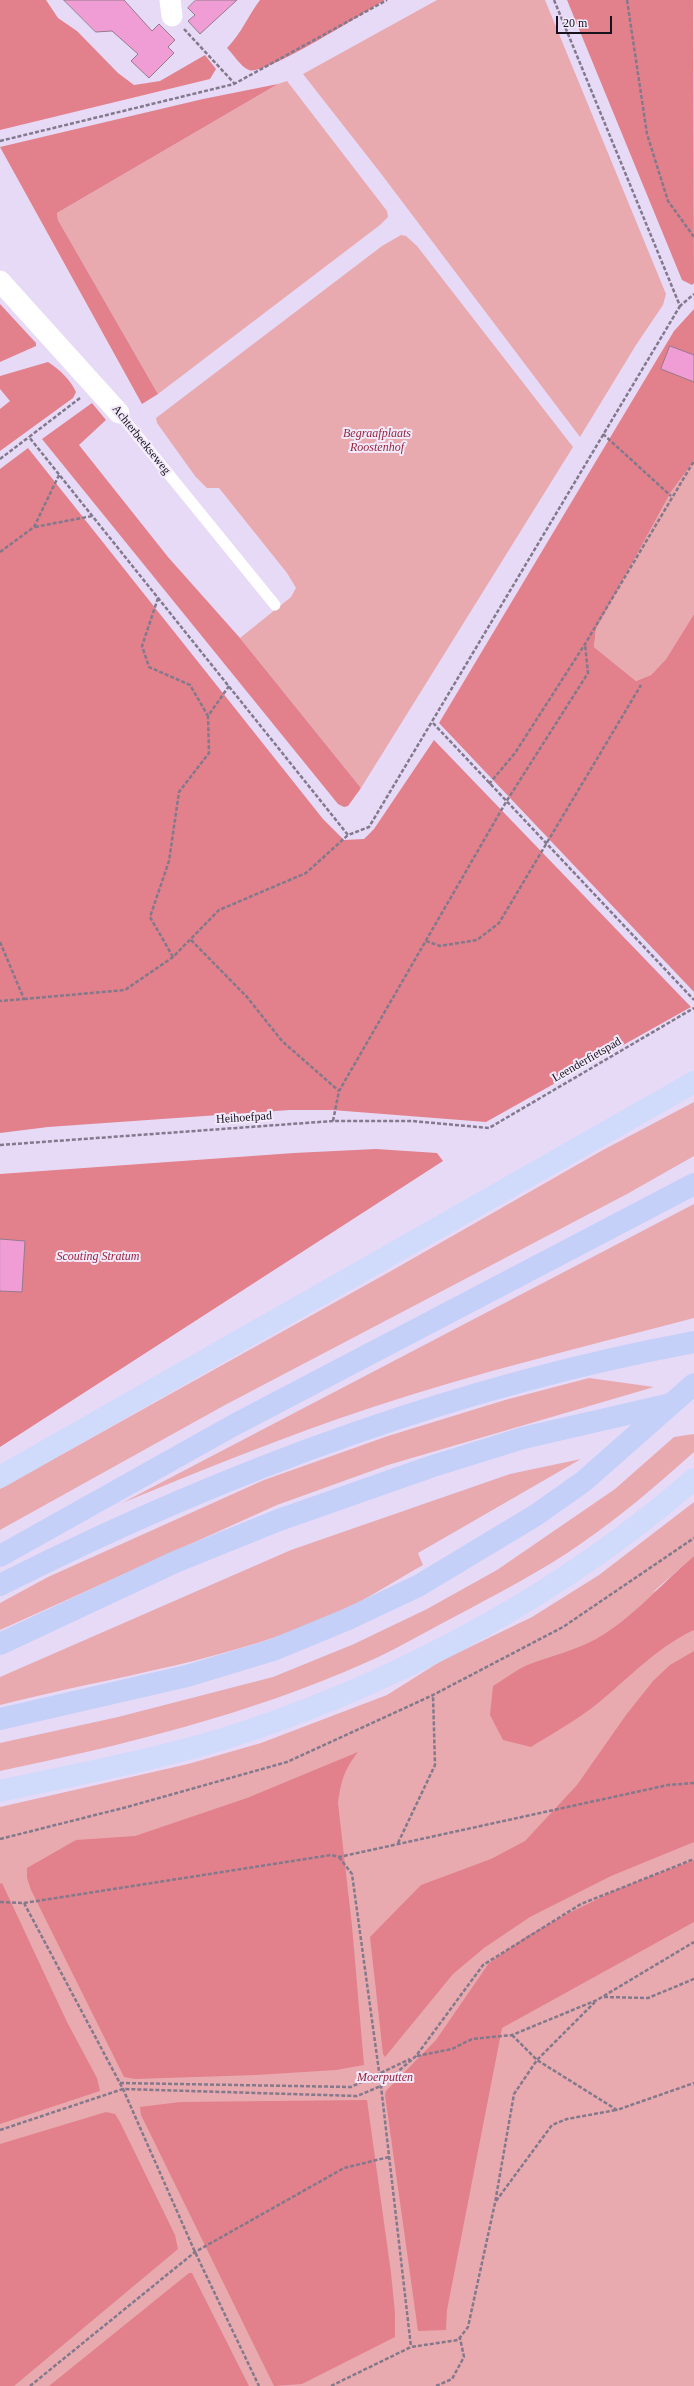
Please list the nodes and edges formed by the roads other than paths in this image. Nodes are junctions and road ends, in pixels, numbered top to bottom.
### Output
1 (0, 281) edge
2 (119, 413) joint
3 (275, 605) dead end
4 (694, 1082) edge
5 (694, 1184) edge
6 (691, 1343) edge
7 (694, 1384) edge
8 (694, 1399) edge
9 (0, 1477) edge
10 (694, 1479) edge
11 (0, 1556) edge
12 (0, 1585) edge
13 (0, 1644) edge
14 (0, 1719) edge
15 (0, 1791) edge

1 - 2 street, Achterbeekseweg
2 - 3 lane, Achterbeekseweg
4 - 9 highway
5 - 11 highway
6 - 12 highway
7 - 14 highway
8 - 13 highway
10 - 15 highway

